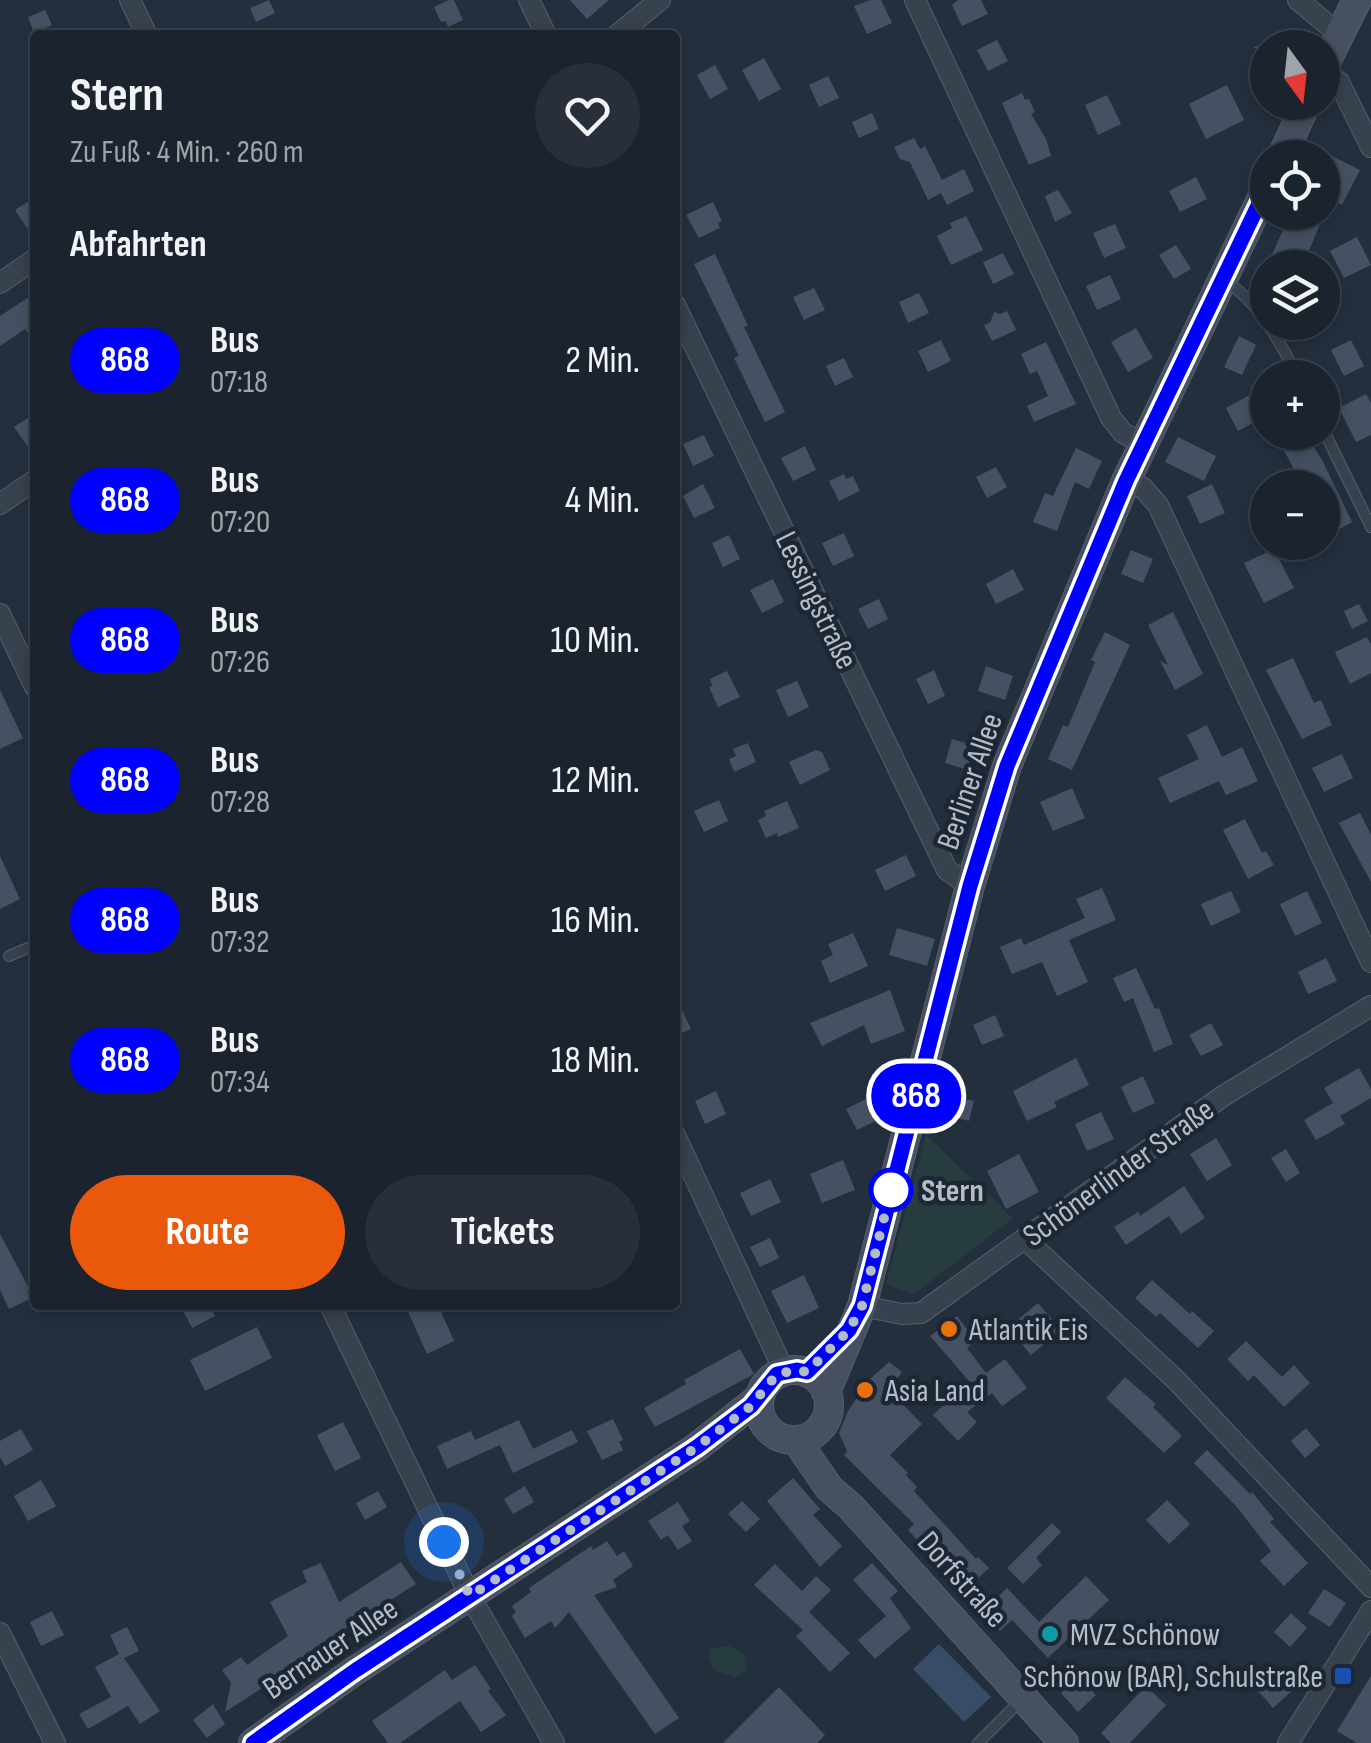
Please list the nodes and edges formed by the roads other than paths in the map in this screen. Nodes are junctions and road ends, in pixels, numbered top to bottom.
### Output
1 (130, 0) edge
2 (530, 0) edge
3 (660, 0) edge
4 (915, 0) edge
5 (1298, 0) edge
6 (1358, 0) edge
7 (145, 30) edge
8 (544, 30) edge
9 (623, 30) edge
10 (1331, 30) edge
11 (1340, 35) edge
12 (1340, 84) edge
13 (1371, 147) edge
14 (1250, 222) edge
15 (30, 262) edge
16 (1222, 280) junction
17 (0, 283) edge
18 (680, 316) edge
19 (1289, 360) edge
20 (1144, 444) junction
21 (1333, 450) edge
22 (1126, 481) junction
23 (30, 483) edge
24 (0, 504) edge
25 (1371, 527) edge
26 (0, 614) edge
27 (30, 677) edge
28 (970, 886) junction
29 (30, 947) edge
30 (9, 956) dead end
31 (1371, 962) edge
32 (1371, 1006) edge
33 (680, 1144) edge
34 (1025, 1239) junction
35 (332, 1310) edge
36 (856, 1318) junction
37 (806, 1378) junction
38 (759, 1398) junction
39 (821, 1427) junction
40 (784, 1437) junction
41 (697, 1447) junction
42 (851, 1507) junction
43 (1371, 1587) edge
44 (470, 1596) junction
45 (1371, 1612) edge
46 (0, 1633) edge
47 (1023, 1698) junction
48 (54, 1743) edge
49 (253, 1743) edge
50 (554, 1743) edge
51 (978, 1743) edge
52 (1064, 1743) edge
53 (1288, 1743) edge

1 - 7 street
2 - 8 street
3 - 9 street
4 - 20 street
5 - 10 street
6 - 11 street
12 - 13 street
14 - 16 street, Berliner Allee
15 - 17 street
16 - 19 lane
16 - 20 street, Berliner Allee
18 - 28 street, Lessingstraße
20 - 22 street, Berliner Allee
21 - 25 lane
22 - 28 street, Berliner Allee
22 - 31 street
23 - 24 street
26 - 27 street
28 - 36 street, Berliner Allee
29 - 30 lane
32 - 34 street, Schönerlinder Straße
33 - 37 street
34 - 36 street, Schönerlinder Straße
34 - 43 street
35 - 44 street
36 - 37 street
37 - 38 street
37 - 39 street
38 - 40 street
38 - 41 street, Bernauer Allee
39 - 40 street
39 - 42 street, Dorfstraße
40 - 41 street, Bernauer Allee
40 - 42 street, Dorfstraße
41 - 44 street, Bernauer Allee
42 - 47 street, Dorfstraße
44 - 49 street, Bernauer Allee
44 - 50 street
45 - 53 street
46 - 48 street
47 - 51 lane
47 - 52 street, Dorfstraße

